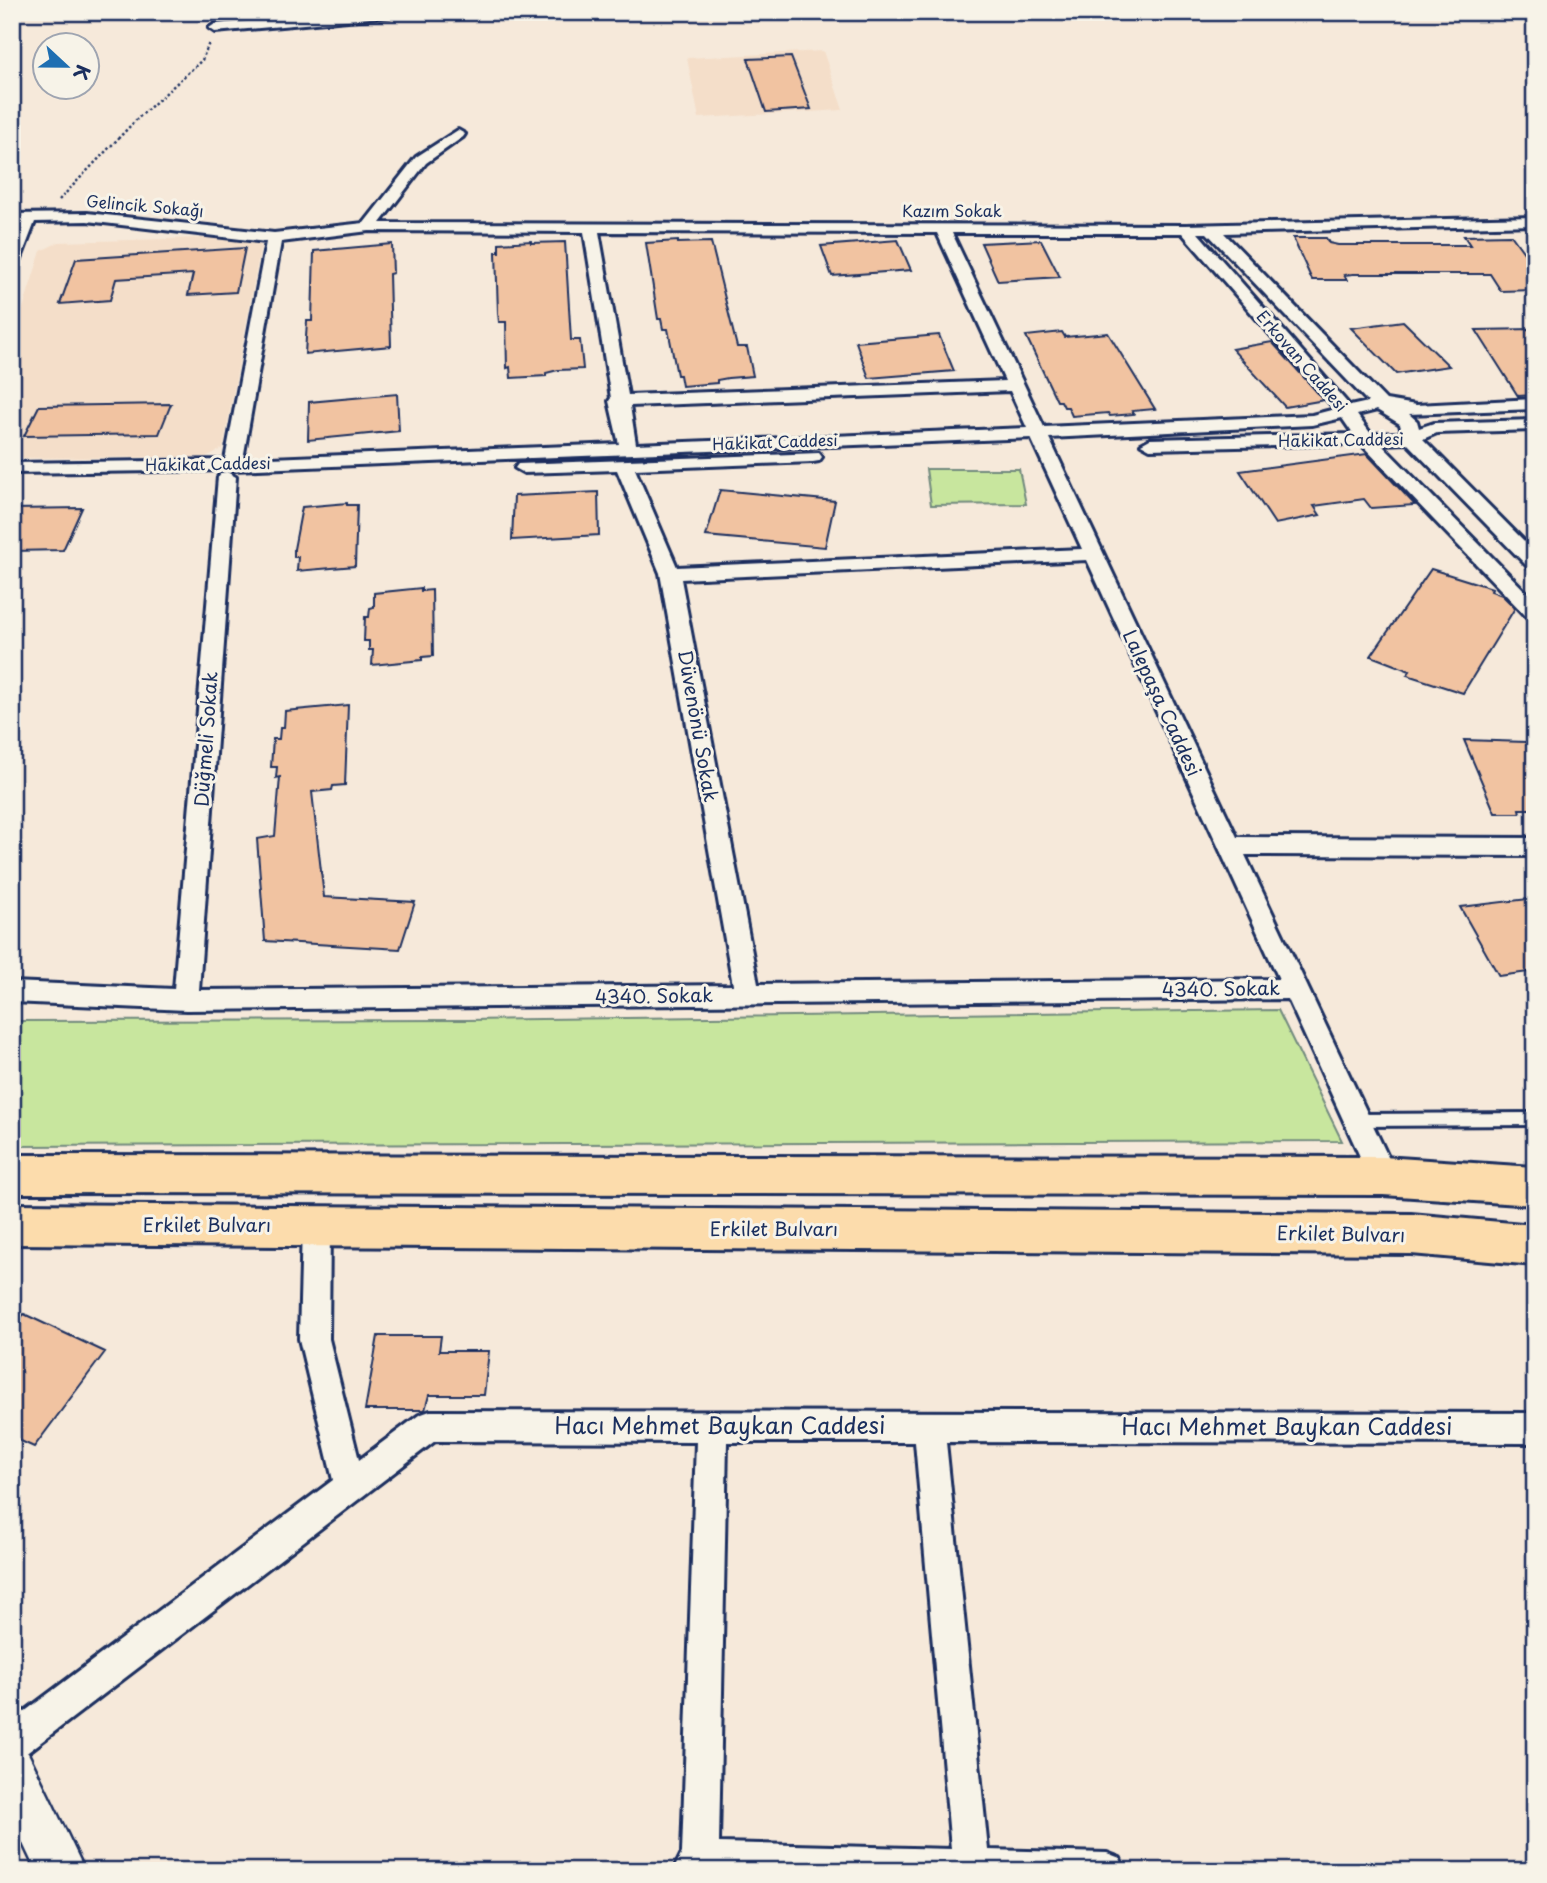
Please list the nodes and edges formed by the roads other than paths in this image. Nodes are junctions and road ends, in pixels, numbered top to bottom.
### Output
1 (392, 12) edge
2 (215, 28) road end
3 (458, 134) dead end
4 (36, 217) junction
5 (12, 218) edge
6 (1535, 221) edge
7 (369, 227) junction
8 (591, 228) junction
9 (1211, 228) junction
10 (943, 229) junction
11 (1186, 229) junction
12 (274, 237) junction
13 (12, 261) edge
14 (1015, 386) junction
15 (618, 401) junction
16 (1380, 404) junction
17 (1535, 404) edge
18 (1347, 413) junction
19 (1535, 425) edge
20 (1365, 438) junction
21 (1412, 438) junction
22 (1039, 440) junction
23 (626, 456) junction
24 (12, 468) edge
25 (230, 471) junction
26 (12, 483) edge
27 (1093, 554) junction
28 (1535, 563) edge
29 (670, 573) junction
30 (1535, 613) edge
31 (1228, 846) junction
32 (1535, 847) edge
33 (1295, 989) junction
34 (12, 992) edge
35 (747, 995) junction
36 (186, 1000) junction
37 (1535, 1119) edge
38 (1357, 1120) junction
39 (12, 1174) edge
40 (1383, 1176) junction
41 (1535, 1186) edge
42 (12, 1224) edge
43 (316, 1226) junction
44 (1535, 1245) edge
45 (712, 1426) junction
46 (929, 1427) junction
47 (1535, 1428) edge
48 (351, 1486) junction
49 (12, 1743) edge
50 (12, 1769) edge
51 (699, 1868) edge
52 (971, 1868) junction
53 (61, 1871) edge
54 (1107, 1871) edge

1 - 2 street
3 - 7 street
4 - 5 street, Gelincik Sokağı
4 - 12 street, Gelincik Sokağı
4 - 13 street
6 - 9 street, Kazım Sokak
7 - 8 street, Kazım Sokak
7 - 12 street, Gelincik Sokağı
8 - 10 street, Kazım Sokak
8 - 15 street, Düvenönü Sokak
9 - 11 street, Kazım Sokak
9 - 16 street, Erkovan Caddesi
10 - 11 street, Kazım Sokak
10 - 14 street, Lalepaşa Caddesi
11 - 18 street, Erkovan Caddesi
12 - 25 street, Düğmeli Sokak
14 - 15 street
14 - 22 street, Lalepaşa Caddesi
15 - 23 street, Düvenönü Sokak
16 - 17 street, Hakikat Caddesi
16 - 18 street, Hakikat Caddesi
16 - 21 street, Erkovan Caddesi
18 - 20 street, Erkovan Caddesi
18 - 22 street, Hakikat Caddesi
19 - 21 street, Hakikat Caddesi
20 - 21 street, Hakikat Caddesi
20 - 22 street, Hakikat Caddesi
20 - 30 street, Erkovan Caddesi
21 - 28 street, Erkovan Caddesi
22 - 23 street, Hakikat Caddesi
22 - 27 street, Lalepaşa Caddesi
23 - 25 street, Hakikat Caddesi
23 - 29 street, Düvenönü Sokak
24 - 25 street, Hakikat Caddesi
25 - 26 street, Hakikat Caddesi
25 - 36 street, Düğmeli Sokak
27 - 29 street
27 - 31 street, Lalepaşa Caddesi
29 - 35 street, Düvenönü Sokak
31 - 32 street
31 - 33 street, Lalepaşa Caddesi
33 - 35 street, 4340. Sokak
33 - 38 street, Lalepaşa Caddesi
34 - 36 street, 4340. Sokak
35 - 36 street, 4340. Sokak
37 - 38 lane
38 - 40 street, Lalepaşa Caddesi
39 - 40 main road
40 - 41 main road
42 - 43 main road, Erkilet Bulvarı
43 - 44 main road, Erkilet Bulvarı
43 - 48 street
45 - 46 street, Hacı Mehmet Baykan Caddesi
45 - 48 street, Hacı Mehmet Baykan Caddesi
45 - 51 street
46 - 47 street, Hacı Mehmet Baykan Caddesi
46 - 52 street
48 - 49 street, Hacı Mehmet Baykan Caddesi
50 - 53 street
51 - 52 street
52 - 54 street

